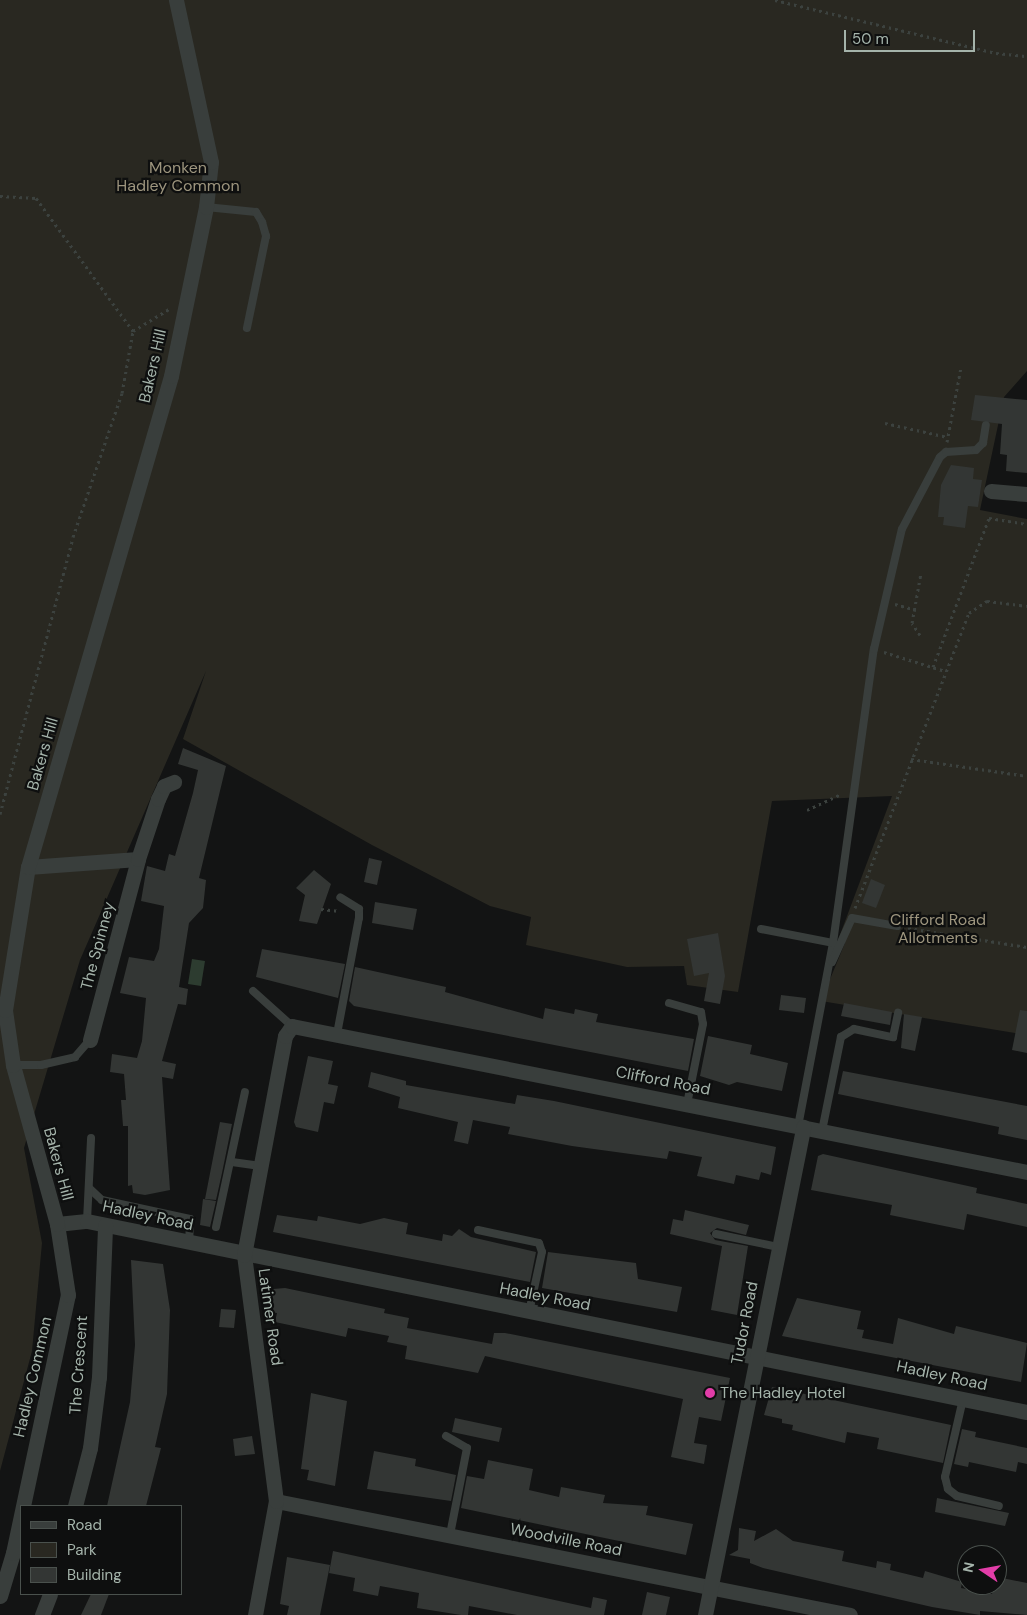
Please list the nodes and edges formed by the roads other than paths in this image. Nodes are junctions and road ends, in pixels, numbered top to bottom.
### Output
1 (176, 0) edge
2 (206, 207) junction
3 (247, 328) dead end
4 (986, 426) dead end
5 (992, 491) dead end
6 (1027, 494) edge
7 (174, 782) dead end
8 (138, 860) junction
9 (28, 867) junction
10 (340, 897) dead end
11 (897, 926) road end
12 (760, 929) dead end
13 (833, 943) junction
14 (828, 968) junction
15 (253, 991) dead end
16 (669, 1003) dead end
17 (898, 1013) dead end
18 (292, 1026) junction
19 (337, 1034) junction
20 (90, 1040) joint
21 (13, 1065) junction
22 (245, 1092) dead end
23 (687, 1104) junction
24 (801, 1126) junction
25 (822, 1130) junction
26 (90, 1138) dead end
27 (232, 1162) junction
28 (260, 1166) junction
29 (1027, 1172) edge
30 (90, 1189) junction
31 (87, 1221) junction
32 (57, 1224) junction
33 (104, 1225) junction
34 (216, 1226) dead end
35 (478, 1230) dead end
36 (716, 1234) dead end
37 (189, 1243) junction
38 (778, 1247) junction
39 (244, 1255) junction
40 (529, 1312) junction
41 (757, 1357) junction
42 (963, 1399) junction
43 (1027, 1412) edge
44 (446, 1436) dead end
45 (276, 1501) junction
46 (21, 1505) edge
47 (75, 1505) edge
48 (999, 1506) dead end
49 (20, 1510) edge
50 (450, 1535) junction
51 (711, 1587) junction
52 (50, 1595) edge
53 (0, 1596) edge
54 (830, 1613) edge
55 (42, 1615) edge
56 (255, 1615) edge
57 (705, 1615) edge
58 (850, 1615) edge

1 - 2 street, Bakers Hill
2 - 3 lane
2 - 9 street, Bakers Hill
4 - 13 lane
5 - 6 street
7 - 8 street, The Spinney
8 - 9 street
8 - 20 street, The Spinney
9 - 21 street, Bakers Hill
10 - 19 lane
11 - 14 lane
12 - 13 lane
13 - 14 lane
14 - 24 lane
15 - 18 lane
16 - 23 lane
17 - 25 lane
18 - 19 street, Clifford Road
18 - 28 street, Latimer Road
19 - 23 street, Clifford Road
20 - 21 lane
21 - 32 street, Bakers Hill
22 - 27 lane
23 - 24 street, Clifford Road
24 - 25 street, Clifford Road
24 - 38 street, Tudor Road
25 - 29 street, Clifford Road
26 - 30 lane
27 - 28 lane
27 - 34 lane
28 - 39 street, Latimer Road
30 - 31 lane
30 - 37 lane
31 - 32 street, Hadley Road
31 - 33 street, Hadley Road
32 - 46 street, Hadley Common
33 - 37 street, Hadley Road
33 - 47 street, The Crescent
35 - 40 lane
36 - 38 lane
37 - 39 street, Hadley Road
38 - 41 street, Tudor Road
39 - 40 street, Hadley Road
39 - 45 street, Latimer Road
40 - 41 street, Hadley Road
41 - 42 street, Hadley Road
41 - 51 street, Tudor Road
42 - 43 street, Hadley Road
42 - 48 lane
44 - 50 lane
45 - 50 street, Woodville Road
45 - 56 street, Latimer Road
49 - 53 street, Hadley Common
50 - 51 street, Woodville Road
51 - 54 street, Woodville Road
51 - 57 street, Tudor Road
52 - 55 street
54 - 58 street, Woodville Road

